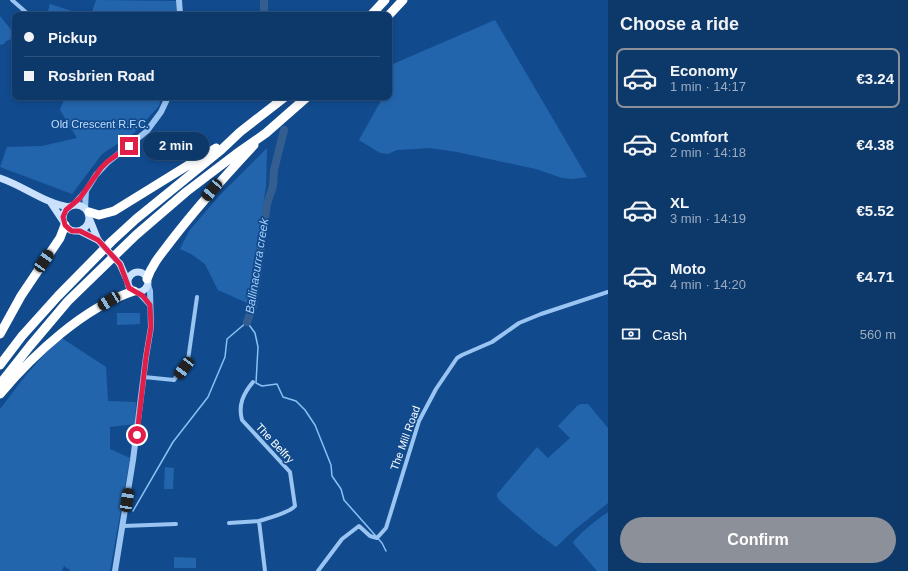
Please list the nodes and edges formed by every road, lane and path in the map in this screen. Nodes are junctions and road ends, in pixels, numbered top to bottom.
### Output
1 (12, 0) edge
2 (179, 0) edge
3 (384, 0) edge
4 (403, 0) edge
5 (26, 12) edge
6 (180, 12) edge
7 (374, 12) edge
8 (392, 12) edge
9 (167, 100) edge
10 (281, 100) edge
11 (304, 100) edge
12 (240, 132) junction
13 (266, 133) junction
14 (0, 178) edge
15 (86, 191) junction
16 (51, 203) junction
17 (71, 206) junction
18 (88, 213) junction
19 (64, 223) junction
20 (80, 231) junction
21 (98, 240) junction
22 (120, 264) junction
23 (136, 273) junction
24 (128, 282) junction
25 (148, 282) junction
26 (136, 292) junction
27 (608, 292) edge
28 (197, 297) dead end
29 (150, 305) junction
30 (0, 334) edge
31 (0, 365) edge
32 (144, 377) junction
33 (253, 382) dead end
34 (0, 384) edge
35 (0, 394) edge
36 (259, 522) junction
37 (229, 523) dead end
38 (176, 524) dead end
39 (123, 526) junction
40 (115, 571) edge
41 (265, 571) edge
42 (318, 571) edge

1 - 5 street
2 - 6 street
3 - 7 highway
4 - 8 highway
9 - 15 street
10 - 12 highway
11 - 13 highway
12 - 18 highway
12 - 31 highway
13 - 25 highway
13 - 34 highway
14 - 16 main road
15 - 17 street
15 - 18 street
16 - 17 main road
16 - 19 main road
17 - 18 main road
17 - 19 main road
18 - 20 main road
18 - 21 main road
19 - 20 main road
19 - 30 highway
20 - 21 main road
21 - 22 main road, bridge
22 - 23 main road
22 - 24 main road
23 - 24 main road
23 - 25 main road
24 - 26 main road
25 - 26 main road
25 - 29 street
26 - 29 street
26 - 35 highway
27 - 42 street, The Mill Road
28 - 32 street
29 - 32 street
32 - 39 street
33 - 36 street, The Belfry
36 - 37 street, The Belfry
36 - 41 street
38 - 39 street
39 - 40 street

